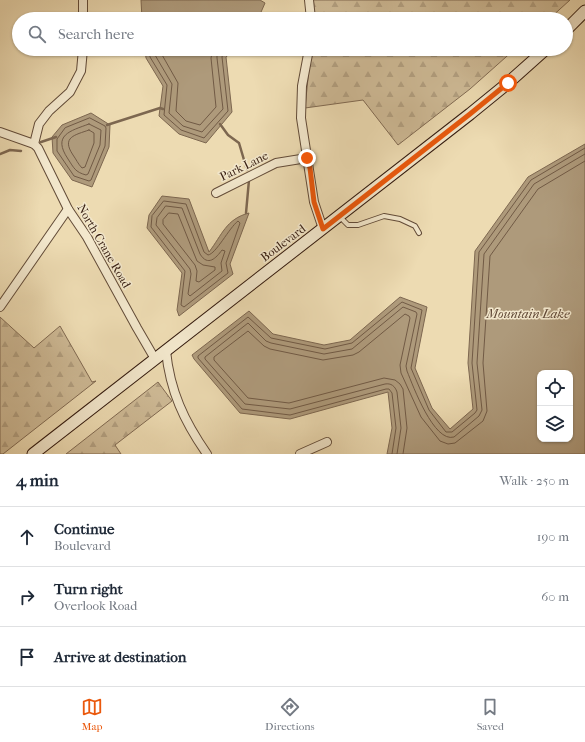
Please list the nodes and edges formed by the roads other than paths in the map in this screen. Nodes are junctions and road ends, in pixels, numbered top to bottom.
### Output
1 (83, 0) edge
2 (309, 0) edge
3 (585, 11) edge
4 (83, 12) edge
5 (310, 12) edge
6 (573, 23) edge
7 (82, 56) edge
8 (308, 56) edge
9 (538, 56) edge
10 (0, 132) edge
11 (34, 144) junction
12 (307, 158) junction
13 (216, 193) dead end
14 (68, 209) junction
15 (339, 216) junction
16 (323, 229) junction
17 (419, 233) dead end
18 (0, 307) edge
19 (166, 351) junction
20 (155, 359) junction
21 (327, 442) dead end
22 (33, 454) edge
23 (207, 454) edge
24 (300, 454) edge

1 - 4 street
2 - 5 street
3 - 6 main road
7 - 11 street
8 - 12 street
9 - 15 main road, Boulevard
10 - 11 street
11 - 14 street, North Crane Road
12 - 13 street, Park Lane
12 - 16 street
14 - 18 street
14 - 20 street, North Crane Road
15 - 16 main road, Boulevard
15 - 17 lane
16 - 19 main road, Boulevard
19 - 20 main road, Boulevard
19 - 23 street
20 - 22 main road, Boulevard
21 - 24 street

